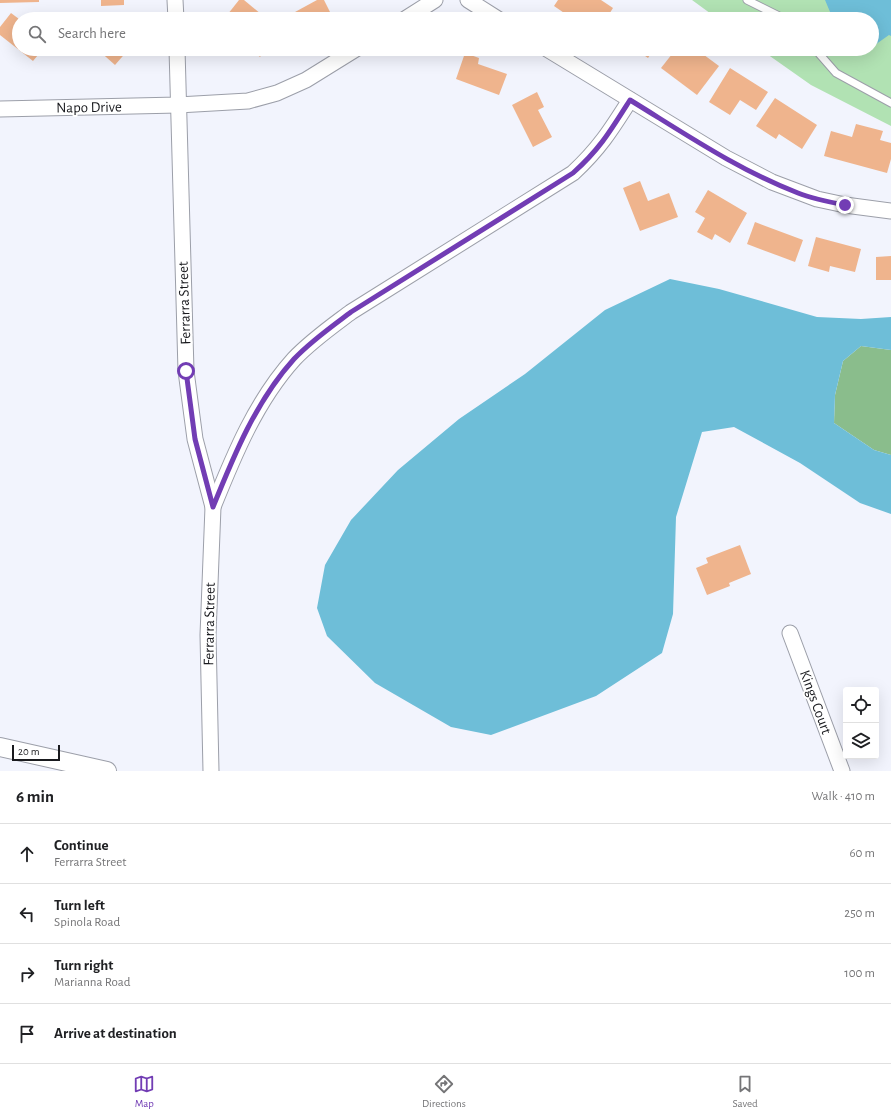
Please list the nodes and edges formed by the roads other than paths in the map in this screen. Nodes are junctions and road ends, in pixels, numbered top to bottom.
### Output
1 (175, 0) edge
2 (436, 0) edge
3 (468, 0) edge
4 (747, 0) edge
5 (176, 12) edge
6 (416, 12) edge
7 (487, 12) edge
8 (771, 12) edge
9 (177, 56) edge
10 (345, 56) edge
11 (558, 56) edge
12 (821, 56) edge
13 (630, 100) junction
14 (891, 103) edge
15 (178, 105) junction
16 (0, 109) edge
17 (891, 211) edge
18 (213, 507) junction
19 (790, 633) dead end
20 (0, 747) edge
21 (107, 771) edge
22 (211, 771) edge
23 (842, 771) edge

1 - 5 street
2 - 6 street
3 - 7 street
4 - 8 lane
9 - 15 street, Ferrarra Street
10 - 15 street, Napo Drive
11 - 13 street
12 - 14 lane
13 - 17 street
13 - 18 street
15 - 16 street, Napo Drive
15 - 18 street, Ferrarra Street
18 - 22 street, Ferrarra Street
19 - 23 street, Kings Court
20 - 21 street

